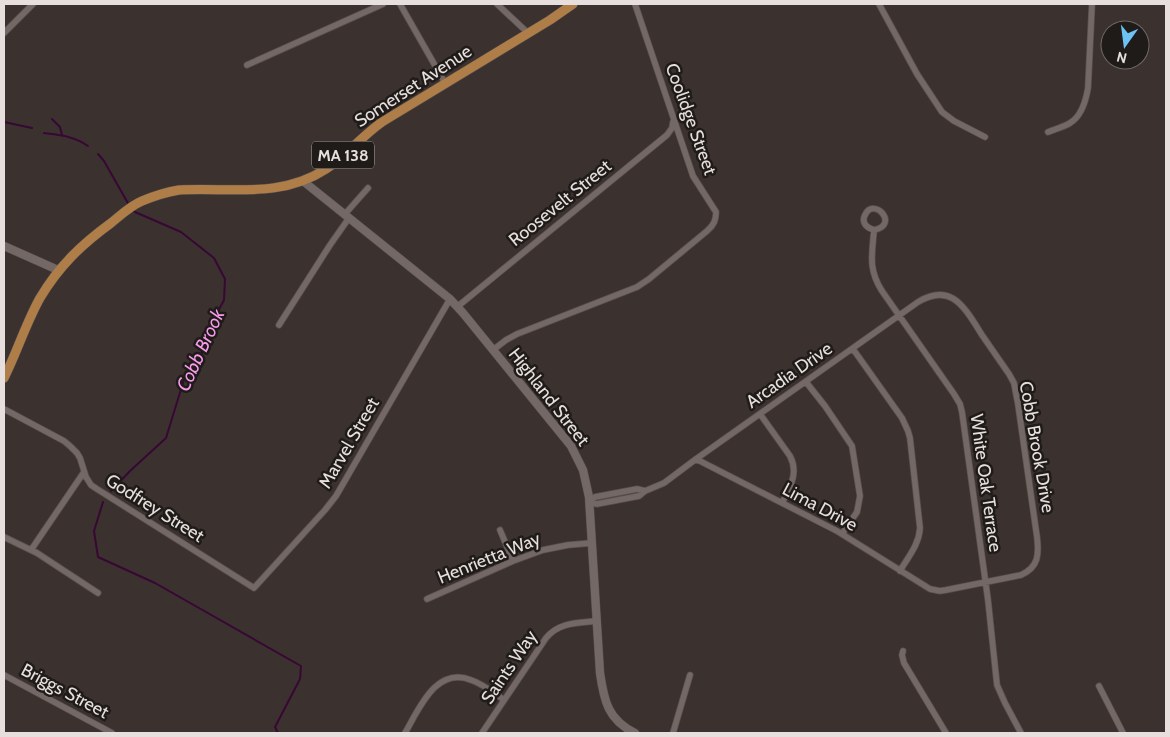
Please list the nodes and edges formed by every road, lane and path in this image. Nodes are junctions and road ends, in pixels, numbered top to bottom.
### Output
1 (34, 4) edge
2 (383, 4) edge
3 (400, 4) edge
4 (497, 4) edge
5 (573, 4) edge
6 (635, 4) edge
7 (879, 4) edge
8 (1092, 4) edge
9 (4, 33) edge
10 (528, 33) junction
11 (247, 65) dead end
12 (445, 83) junction
13 (673, 118) junction
14 (1048, 132) dead end
15 (985, 137) dead end
16 (304, 181) junction
17 (368, 188) dead end
18 (347, 216) junction
19 (874, 230) dead end
20 (4, 246) edge
21 (58, 270) junction
22 (450, 299) junction
23 (457, 307) junction
24 (899, 316) junction
25 (279, 325) dead end
26 (852, 349) junction
27 (493, 350) junction
28 (4, 378) edge
29 (806, 382) junction
30 (4, 409) edge
31 (760, 414) junction
32 (696, 459) junction
33 (84, 472) junction
34 (589, 502) junction
35 (782, 503) junction
36 (500, 530) dead end
37 (842, 534) junction
38 (4, 537) edge
39 (592, 543) junction
40 (31, 550) junction
41 (513, 561) junction
42 (900, 571) junction
43 (985, 582) junction
44 (254, 588) joint
45 (98, 593) dead end
46 (427, 600) dead end
47 (597, 621) junction
48 (903, 651) dead end
49 (690, 675) dead end
50 (4, 676) edge
51 (1099, 686) dead end
52 (504, 700) junction
53 (112, 733) edge
54 (405, 733) edge
55 (482, 733) edge
56 (635, 733) edge
57 (673, 733) edge
58 (946, 733) edge
59 (1020, 733) edge
60 (1123, 733) edge

1 - 9 street
2 - 11 street
3 - 12 street
4 - 10 street
5 - 10 main road, Somerset Avenue / MA 138
6 - 13 street, Coolidge Street
7 - 15 street
8 - 14 street
10 - 12 main road, Somerset Avenue / MA 138
12 - 16 main road, Somerset Avenue / MA 138
13 - 23 street, Roosevelt Street
13 - 27 street, Coolidge Street
16 - 18 street, Highland Street
16 - 21 main road, Somerset Avenue / MA 138
17 - 18 street
18 - 22 street, Highland Street
18 - 25 street
19 - 24 street, White Oak Terrace
20 - 21 street
21 - 28 main road, Somerset Avenue / MA 138
22 - 23 street, Highland Street
22 - 44 street, Marvel Street
23 - 27 street, Highland Street
24 - 26 street, Arcadia Drive
24 - 43 street, White Oak Terrace
24 - 43 street, Cobb Brook Drive
26 - 29 street, Arcadia Drive
26 - 42 street
27 - 34 street, Highland Street
29 - 31 street, Arcadia Drive
29 - 37 street
30 - 33 street, Godfrey Street
31 - 32 street, Arcadia Drive
31 - 35 street
32 - 34 street
32 - 35 street, Lima Drive
33 - 40 street
33 - 44 street, Godfrey Street
34 - 39 street, Highland Street
35 - 37 street, Lima Drive
36 - 41 street
37 - 42 street, Lima Drive
38 - 40 street
39 - 41 street, Henrietta Way
39 - 47 street, Highland Street
40 - 45 street
41 - 46 street, Henrietta Way
42 - 43 street, Lima Drive
43 - 59 street, White Oak Terrace
47 - 52 street, Saints Way
47 - 56 street, Highland Street
48 - 58 street
49 - 57 street
50 - 53 street, Briggs Street
51 - 60 street
52 - 54 street
52 - 55 street, Saints Way

